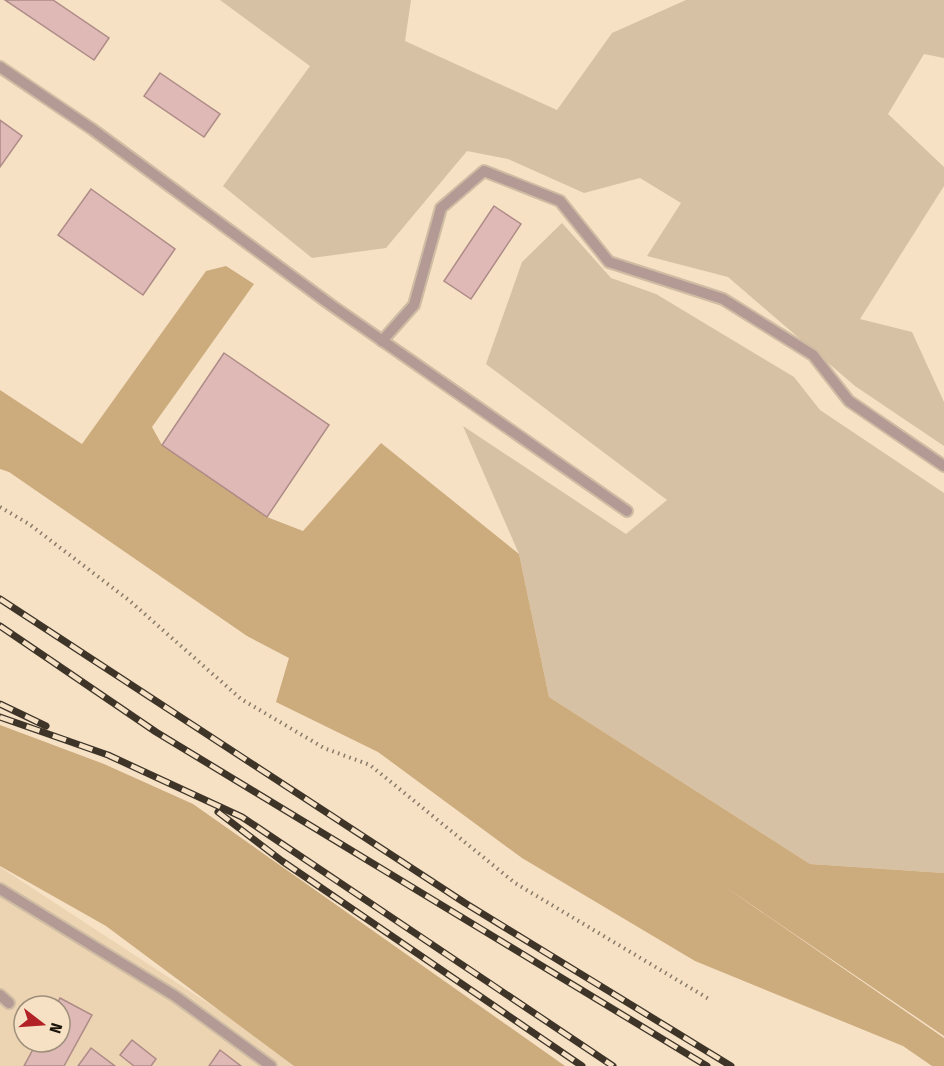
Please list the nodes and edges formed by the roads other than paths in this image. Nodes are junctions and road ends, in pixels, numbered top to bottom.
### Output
1 (0, 67) edge
2 (382, 340) junction
3 (944, 466) edge
4 (627, 511) dead end
5 (0, 889) edge
6 (0, 995) edge
7 (9, 1003) dead end
8 (271, 1066) edge

1 - 2 lane
2 - 3 lane
2 - 4 lane
5 - 8 lane
6 - 7 lane

